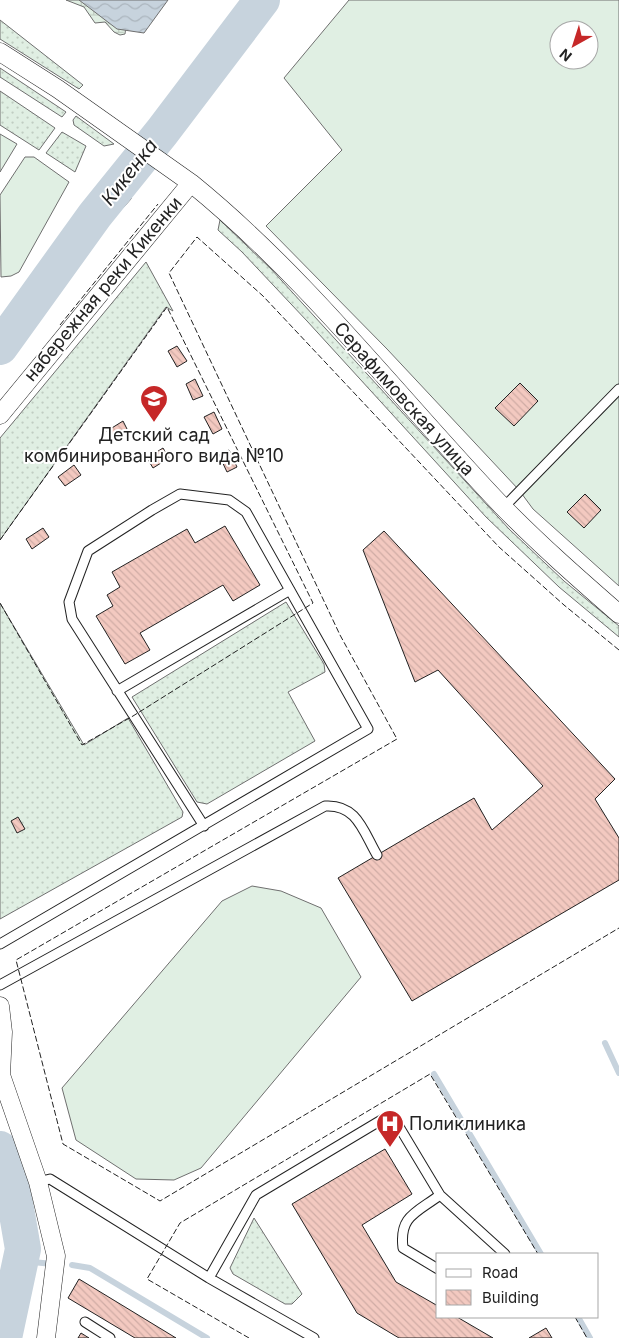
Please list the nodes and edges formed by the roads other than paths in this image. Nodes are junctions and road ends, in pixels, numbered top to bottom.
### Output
1 (0, 52) edge
2 (191, 183) junction
3 (619, 388) edge
4 (0, 415) edge
5 (504, 507) junction
6 (290, 590) junction
7 (619, 614) edge
8 (117, 691) junction
9 (204, 826) junction
10 (377, 855) dead end
11 (0, 944) edge
12 (0, 985) edge
13 (0, 1006) edge
14 (38, 1182) junction
15 (440, 1195) junction
16 (504, 1253) edge
17 (436, 1268) edge
18 (209, 1278) junction
19 (85, 1322) dead end
20 (46, 1338) edge
21 (110, 1338) edge
22 (314, 1338) edge

1 - 2 street, набережная реки Кикенки
2 - 4 street, набережная реки Кикенки
2 - 5 street, Серафимовская улица
3 - 5 lane
5 - 7 street, Серафимовская улица
6 - 8 lane
6 - 8 lane
6 - 9 lane
8 - 9 lane
9 - 11 lane
10 - 12 lane
13 - 14 street
14 - 18 lane
14 - 20 street
15 - 16 lane
15 - 17 lane
15 - 18 lane
18 - 22 lane
19 - 21 lane

